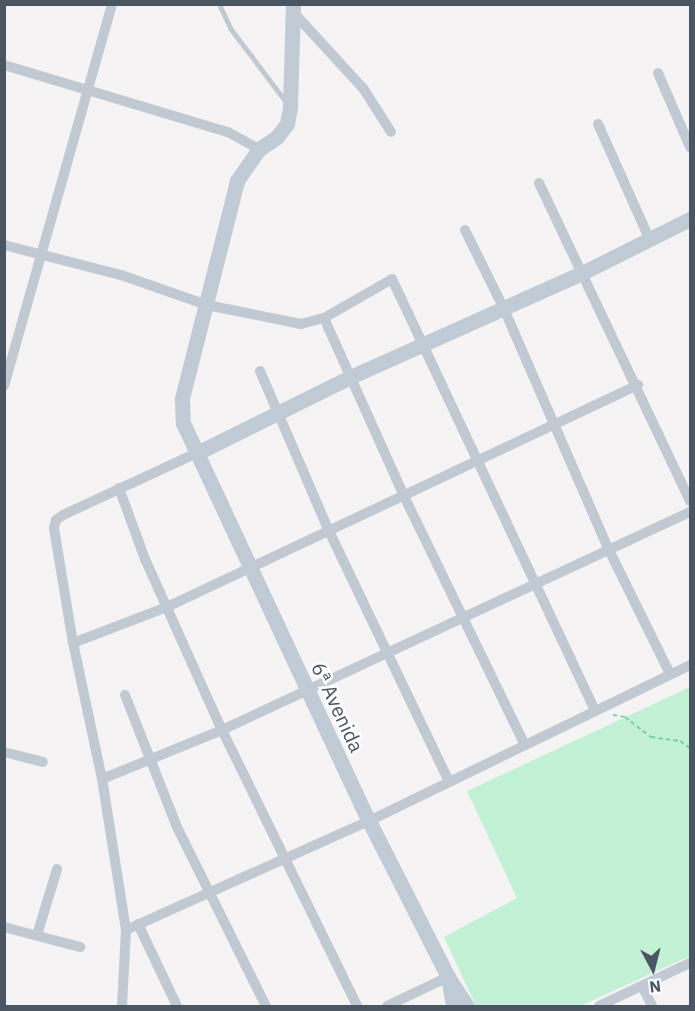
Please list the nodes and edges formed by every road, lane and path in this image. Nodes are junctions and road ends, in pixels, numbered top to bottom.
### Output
1 (112, 4) edge
2 (219, 4) edge
3 (293, 8) edge
4 (4, 65) edge
5 (658, 73) dead end
6 (88, 90) junction
7 (290, 108) junction
8 (598, 124) dead end
9 (391, 132) dead end
10 (690, 147) edge
11 (259, 149) junction
12 (540, 183) dead end
13 (690, 219) edge
14 (465, 230) dead end
15 (650, 240) junction
16 (4, 245) edge
17 (42, 254) junction
18 (582, 273) junction
19 (207, 305) junction
20 (504, 309) junction
21 (324, 318) junction
22 (425, 346) junction
23 (260, 371) dead end
24 (348, 378) junction
25 (638, 385) junction
26 (4, 386) edge
27 (277, 414) junction
28 (552, 424) junction
29 (198, 452) junction
30 (477, 460) junction
31 (119, 488) junction
32 (403, 494) junction
33 (690, 501) edge
34 (690, 512) edge
35 (328, 530) junction
36 (609, 550) junction
37 (250, 568) junction
38 (537, 584) junction
39 (167, 607) junction
40 (463, 619) junction
41 (72, 643) junction
42 (387, 654) junction
43 (690, 665) edge
44 (670, 674) junction
45 (307, 690) junction
46 (125, 695) dead end
47 (595, 711) junction
48 (222, 730) junction
49 (525, 745) junction
50 (690, 748) edge
51 (4, 752) edge
52 (43, 762) dead end
53 (150, 763) junction
54 (102, 779) junction
55 (449, 782) junction
56 (369, 821) junction
57 (285, 859) junction
58 (57, 869) dead end
59 (211, 890) junction
60 (138, 924) junction
61 (4, 927) edge
62 (126, 930) junction
63 (37, 935) junction
64 (80, 947) dead end
65 (690, 963) edge
66 (448, 977) junction
67 (642, 986) junction
68 (122, 1006) edge
69 (177, 1006) edge
70 (266, 1006) edge
71 (357, 1006) edge
72 (387, 1006) edge
73 (453, 1006) edge
74 (467, 1006) edge
75 (599, 1006) edge
76 (652, 1006) edge

1 - 6 street
2 - 7 lane
3 - 7 street
3 - 9 street
4 - 6 street
5 - 10 street
6 - 11 street
6 - 17 street
7 - 11 street, 6ª Avenida
8 - 15 street
11 - 19 street, 6ª Avenida
12 - 18 street
13 - 15 street
14 - 20 street
15 - 18 street
16 - 17 street
17 - 19 street
17 - 26 street
18 - 20 street
18 - 25 street
19 - 21 street
19 - 29 street, 6ª Avenida
20 - 22 street
20 - 28 street
21 - 22 street
21 - 24 street
22 - 24 street
22 - 30 street
23 - 27 street
24 - 27 street
24 - 32 street
25 - 28 street
25 - 33 street
27 - 29 street
27 - 35 street
28 - 30 street
28 - 36 street
29 - 31 street
29 - 37 street, 6ª Avenida
30 - 32 street
30 - 38 street
31 - 39 street
31 - 41 street
32 - 35 street
32 - 40 street
34 - 36 street
35 - 37 street
35 - 42 street
36 - 38 street
36 - 44 street
37 - 39 street
37 - 45 street, 6ª Avenida
38 - 40 street
38 - 47 street
39 - 41 street
39 - 48 street
40 - 42 street
40 - 49 street
41 - 54 street
42 - 45 street
42 - 55 street
43 - 44 street
44 - 47 street
45 - 48 street
45 - 56 street, 6ª Avenida
46 - 53 street
47 - 49 street
47 - 50 path
48 - 53 street
48 - 57 street
49 - 55 street
51 - 52 street
53 - 54 street
53 - 59 street
54 - 62 street
55 - 56 street
56 - 57 street
56 - 66 street, 6ª Avenida
57 - 59 street
57 - 71 street
58 - 63 street
59 - 60 street
59 - 70 street
60 - 62 street
60 - 69 street
61 - 63 street
62 - 68 street
63 - 64 street
65 - 67 street
66 - 72 street
66 - 73 street, 6ª Avenida
66 - 74 street, 6ª Avenida
67 - 75 street
67 - 76 street

